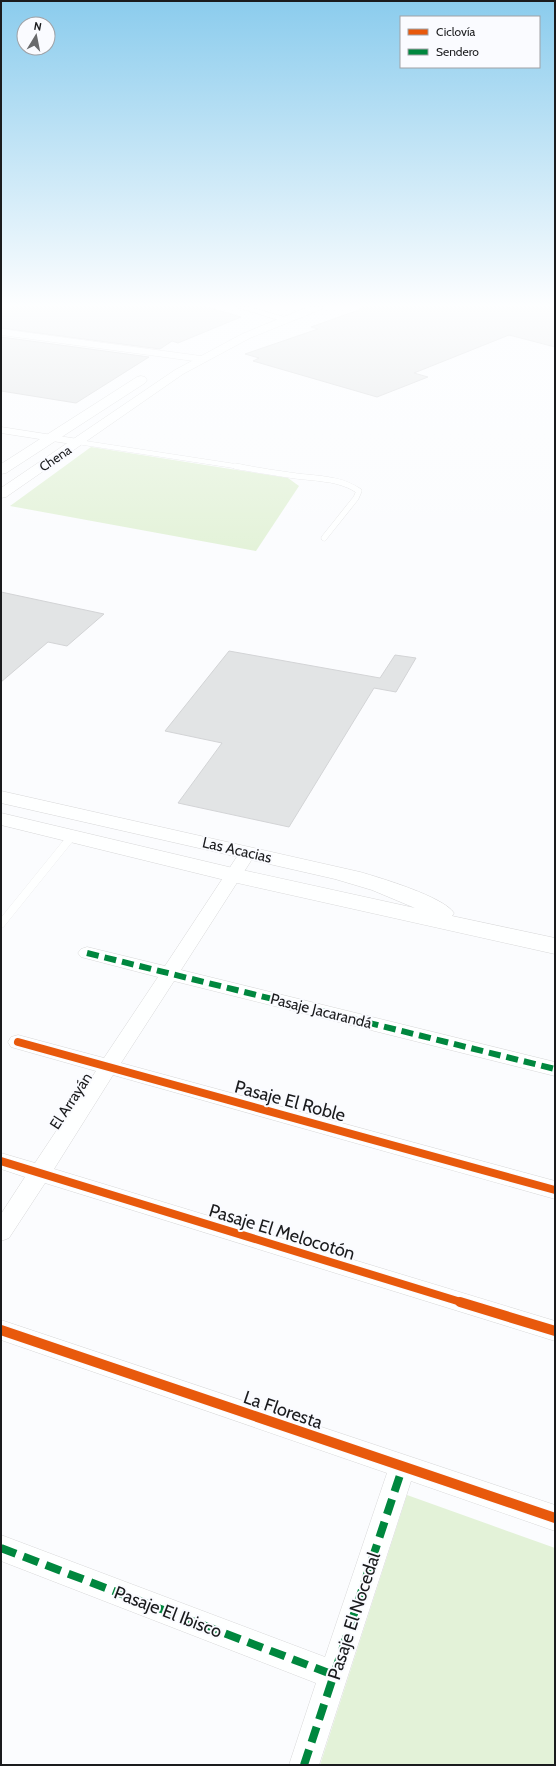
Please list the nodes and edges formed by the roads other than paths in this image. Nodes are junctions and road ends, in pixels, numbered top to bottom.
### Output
1 (127, 389) edge
2 (153, 389) edge
3 (1, 430) edge
4 (51, 438) junction
5 (78, 442) junction
6 (1, 470) edge
7 (1, 494) edge
8 (324, 538) dead end
9 (1, 797) edge
10 (1, 820) edge
11 (72, 836) junction
12 (248, 853) junction
13 (233, 875) junction
14 (1, 924) edge
15 (465, 925) junction
16 (555, 946) edge
17 (87, 953) dead end
18 (169, 974) junction
19 (18, 1042) dead end
20 (108, 1067) junction
21 (555, 1070) edge
22 (1, 1161) edge
23 (39, 1173) junction
24 (555, 1190) edge
25 (1, 1232) edge
26 (1, 1330) edge
27 (555, 1332) edge
28 (403, 1466) junction
29 (555, 1518) edge
30 (1, 1548) edge
31 (334, 1675) junction
32 (304, 1765) edge

1 - 4 street, Chena
2 - 5 street, Chena
3 - 4 street
4 - 5 street
4 - 6 street, Chena
5 - 7 street, Chena
5 - 8 lane
9 - 12 street, Las Acacias
10 - 11 street, Las Acacias
11 - 13 street, Las Acacias
11 - 14 lane
12 - 13 street, El Arrayán
12 - 15 street, Las Acacias
13 - 15 street, Las Acacias
13 - 18 street, El Arrayán
15 - 16 street, Las Acacias
17 - 18 street, Pasaje Jacarandá
18 - 20 street, El Arrayán
18 - 21 street, Pasaje Jacarandá
19 - 20 street, Pasaje El Roble
20 - 23 street, El Arrayán
20 - 24 street, Pasaje El Roble
22 - 23 street, Pasaje El Melocotón
23 - 25 street, El Arrayán
23 - 27 street, Pasaje El Melocotón
26 - 28 street, La Floresta
28 - 29 street, La Floresta
28 - 31 street, Pasaje El Nocedal
30 - 31 street, Pasaje El Ibisco
31 - 32 street, Pasaje El Nocedal

